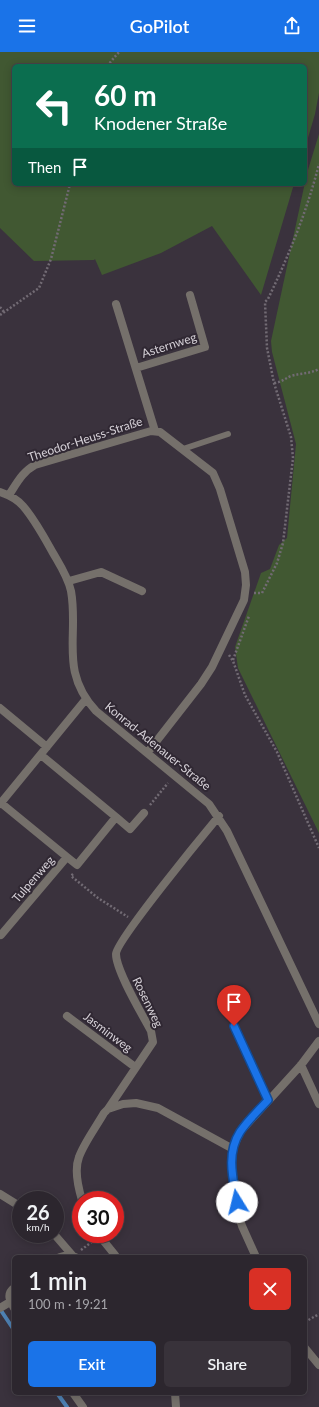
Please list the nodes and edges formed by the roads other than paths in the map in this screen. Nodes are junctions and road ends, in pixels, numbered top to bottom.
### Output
1 (190, 295) dead end
2 (116, 304) dead end
3 (136, 368) junction
4 (156, 431) junction
5 (228, 434) dead end
6 (183, 449) junction
7 (0, 492) edge
8 (9, 495) junction
9 (69, 581) junction
10 (142, 591) dead end
11 (86, 699) junction
12 (0, 708) edge
13 (47, 747) junction
14 (148, 752) junction
15 (41, 755) junction
16 (0, 803) edge
17 (144, 813) road end
18 (219, 816) junction
19 (116, 817) junction
20 (68, 857) junction
21 (1, 935) dead end
22 (67, 1016) dead end
23 (319, 1024) edge
24 (234, 1026) dead end
25 (319, 1041) edge
26 (301, 1065) junction
27 (135, 1067) junction
28 (268, 1100) junction
29 (319, 1104) edge
30 (108, 1109) junction
31 (233, 1149) junction
32 (80, 1191) edge
33 (0, 1194) edge
34 (12, 1201) edge
35 (63, 1243) edge
36 (106, 1243) edge
37 (73, 1255) edge
38 (113, 1255) edge
39 (255, 1255) edge
40 (12, 1290) edge
41 (8, 1306) edge
42 (307, 1350) edge
43 (319, 1365) edge
44 (74, 1395) edge
45 (175, 1395) edge
46 (83, 1407) edge
47 (176, 1407) edge

1 - 3 street, Asternweg
2 - 3 street, Asternweg
3 - 4 street, Asternweg
4 - 6 street, Theodor-Heuss-Straße
4 - 8 street, Theodor-Heuss-Straße
5 - 6 lane
6 - 14 street, Theodor-Heuss-Straße
7 - 8 street, Konrad-Adenauer-Straße
8 - 9 street, Konrad-Adenauer-Straße
9 - 10 street
9 - 11 street, Konrad-Adenauer-Straße
11 - 13 street
11 - 14 street, Konrad-Adenauer-Straße
12 - 13 street
13 - 15 street
14 - 18 street, Konrad-Adenauer-Straße
15 - 16 street
15 - 19 street
16 - 20 street, Tulpenweg
17 - 19 street
18 - 23 street, Konrad-Adenauer-Straße
18 - 27 street, Rosenweg
19 - 20 street, Tulpenweg
20 - 21 street, Tulpenweg
22 - 27 street, Jasminweg
24 - 28 street
25 - 26 street
26 - 28 street
26 - 29 street
27 - 30 street, Rosenweg
28 - 31 street
30 - 31 street
30 - 32 street, Rosenweg
31 - 39 street
33 - 34 street
35 - 37 street
36 - 38 street
40 - 41 street
42 - 43 street
44 - 46 street
45 - 47 street

